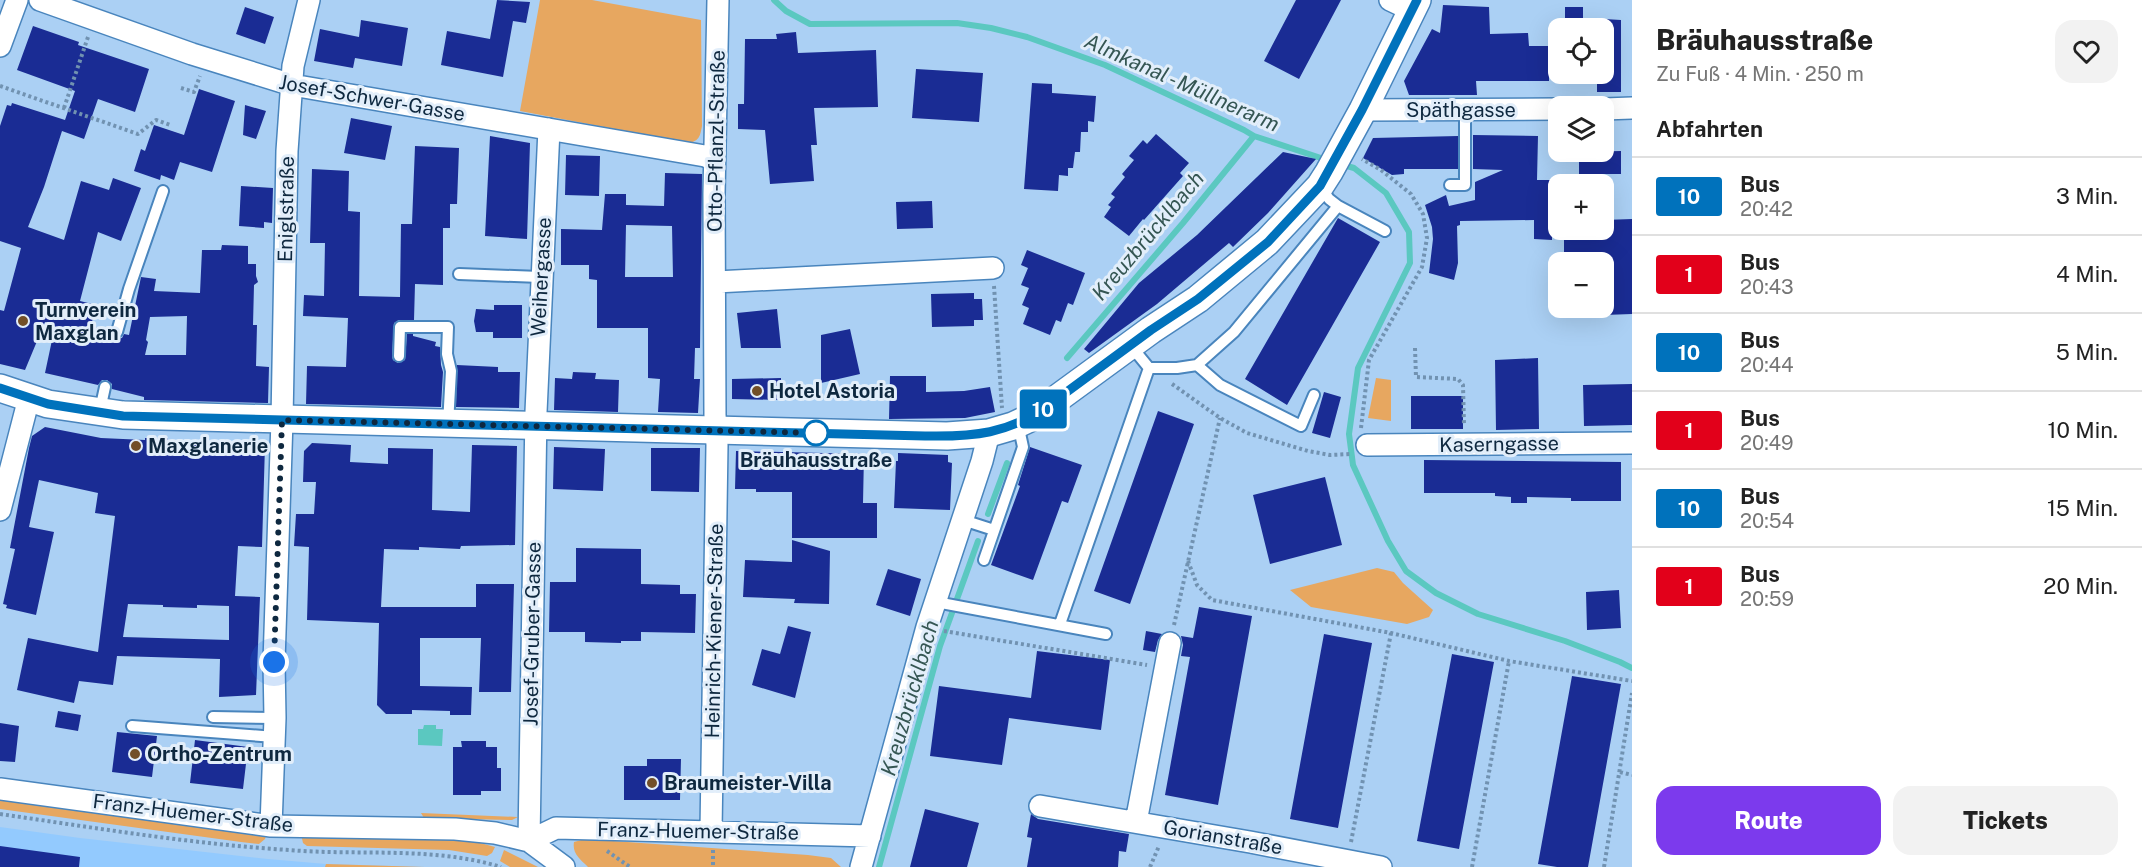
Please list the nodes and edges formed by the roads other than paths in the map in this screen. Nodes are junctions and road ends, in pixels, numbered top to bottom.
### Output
1 (17, 0) edge
2 (39, 0) edge
3 (309, 0) edge
4 (718, 0) edge
5 (1406, 3) edge
6 (0, 46) edge
7 (292, 85) junction
8 (1614, 108) edge
9 (1632, 108) edge
10 (1548, 109) edge
11 (1362, 110) junction
12 (1465, 110) junction
13 (549, 129) junction
14 (714, 160) junction
15 (1336, 167) junction
16 (1449, 185) dead end
17 (163, 191) dead end
18 (1338, 206) junction
19 (1384, 231) dead end
20 (993, 268) road end
21 (459, 274) dead end
22 (540, 277) junction
23 (716, 282) junction
24 (117, 333) dead end
25 (1131, 345) junction
26 (399, 356) dead end
27 (1197, 365) junction
28 (1149, 368) junction
29 (0, 388) edge
30 (1314, 395) dead end
31 (29, 398) junction
32 (282, 420) junction
33 (448, 424) junction
34 (1003, 424) junction
35 (535, 426) junction
36 (716, 430) junction
37 (1632, 443) edge
38 (1367, 446) road end
39 (0, 510) edge
40 (963, 520) junction
41 (994, 530) junction
42 (984, 560) dead end
43 (948, 604) junction
44 (1060, 624) junction
45 (1106, 634) dead end
46 (1170, 643) road end
47 (213, 717) dead end
48 (132, 726) dead end
49 (275, 728) junction
50 (0, 789) edge
51 (1040, 806) dead end
52 (1136, 822) junction
53 (271, 826) junction
54 (870, 836) junction
55 (712, 840) junction
56 (529, 841) junction
57 (564, 867) edge
58 (861, 867) edge
59 (1381, 867) edge

1 - 6 street
2 - 7 street, Josef-Schwer-Gasse
3 - 7 street, Eniglstraße
4 - 14 street, Otto-Pflanzl-Straße
5 - 11 street
7 - 13 street, Josef-Schwer-Gasse
7 - 32 street, Eniglstraße
8 - 9 street
10 - 12 street, Späthgasse
11 - 12 street, Späthgasse
11 - 15 street
12 - 16 lane
13 - 14 street, Josef-Schwer-Gasse
13 - 22 street, Weihergasse
14 - 23 street, Otto-Pflanzl-Straße
15 - 18 lane
15 - 25 street
17 - 24 lane
18 - 19 lane
18 - 27 lane
20 - 23 street
21 - 22 lane
22 - 35 street, Weihergasse
23 - 36 street, Otto-Pflanzl-Straße
25 - 28 lane
25 - 34 street
26 - 33 lane
27 - 28 lane
27 - 30 lane
28 - 44 lane
29 - 31 street
31 - 32 street
31 - 39 street
32 - 33 street
32 - 49 street, Eniglstraße
33 - 35 street
34 - 36 street
34 - 40 street
34 - 41 lane
35 - 36 street
35 - 56 street, Josef-Gruber-Gasse
36 - 55 street, Heinrich-Kiener-Straße
37 - 38 street, Kaserngasse
40 - 41 lane
40 - 43 street
41 - 42 lane
43 - 44 lane
43 - 54 street
44 - 45 lane
46 - 52 street, Gorianstraße
47 - 49 lane
48 - 49 lane
49 - 53 street, Eniglstraße
50 - 53 street, Franz-Huemer-Straße
51 - 52 street, Gorianstraße
52 - 59 street, Gorianstraße
53 - 56 street, Franz-Huemer-Straße
54 - 55 street, Franz-Huemer-Straße
54 - 58 street
55 - 56 street, Franz-Huemer-Straße
56 - 57 street, Franz-Huemer-Straße

